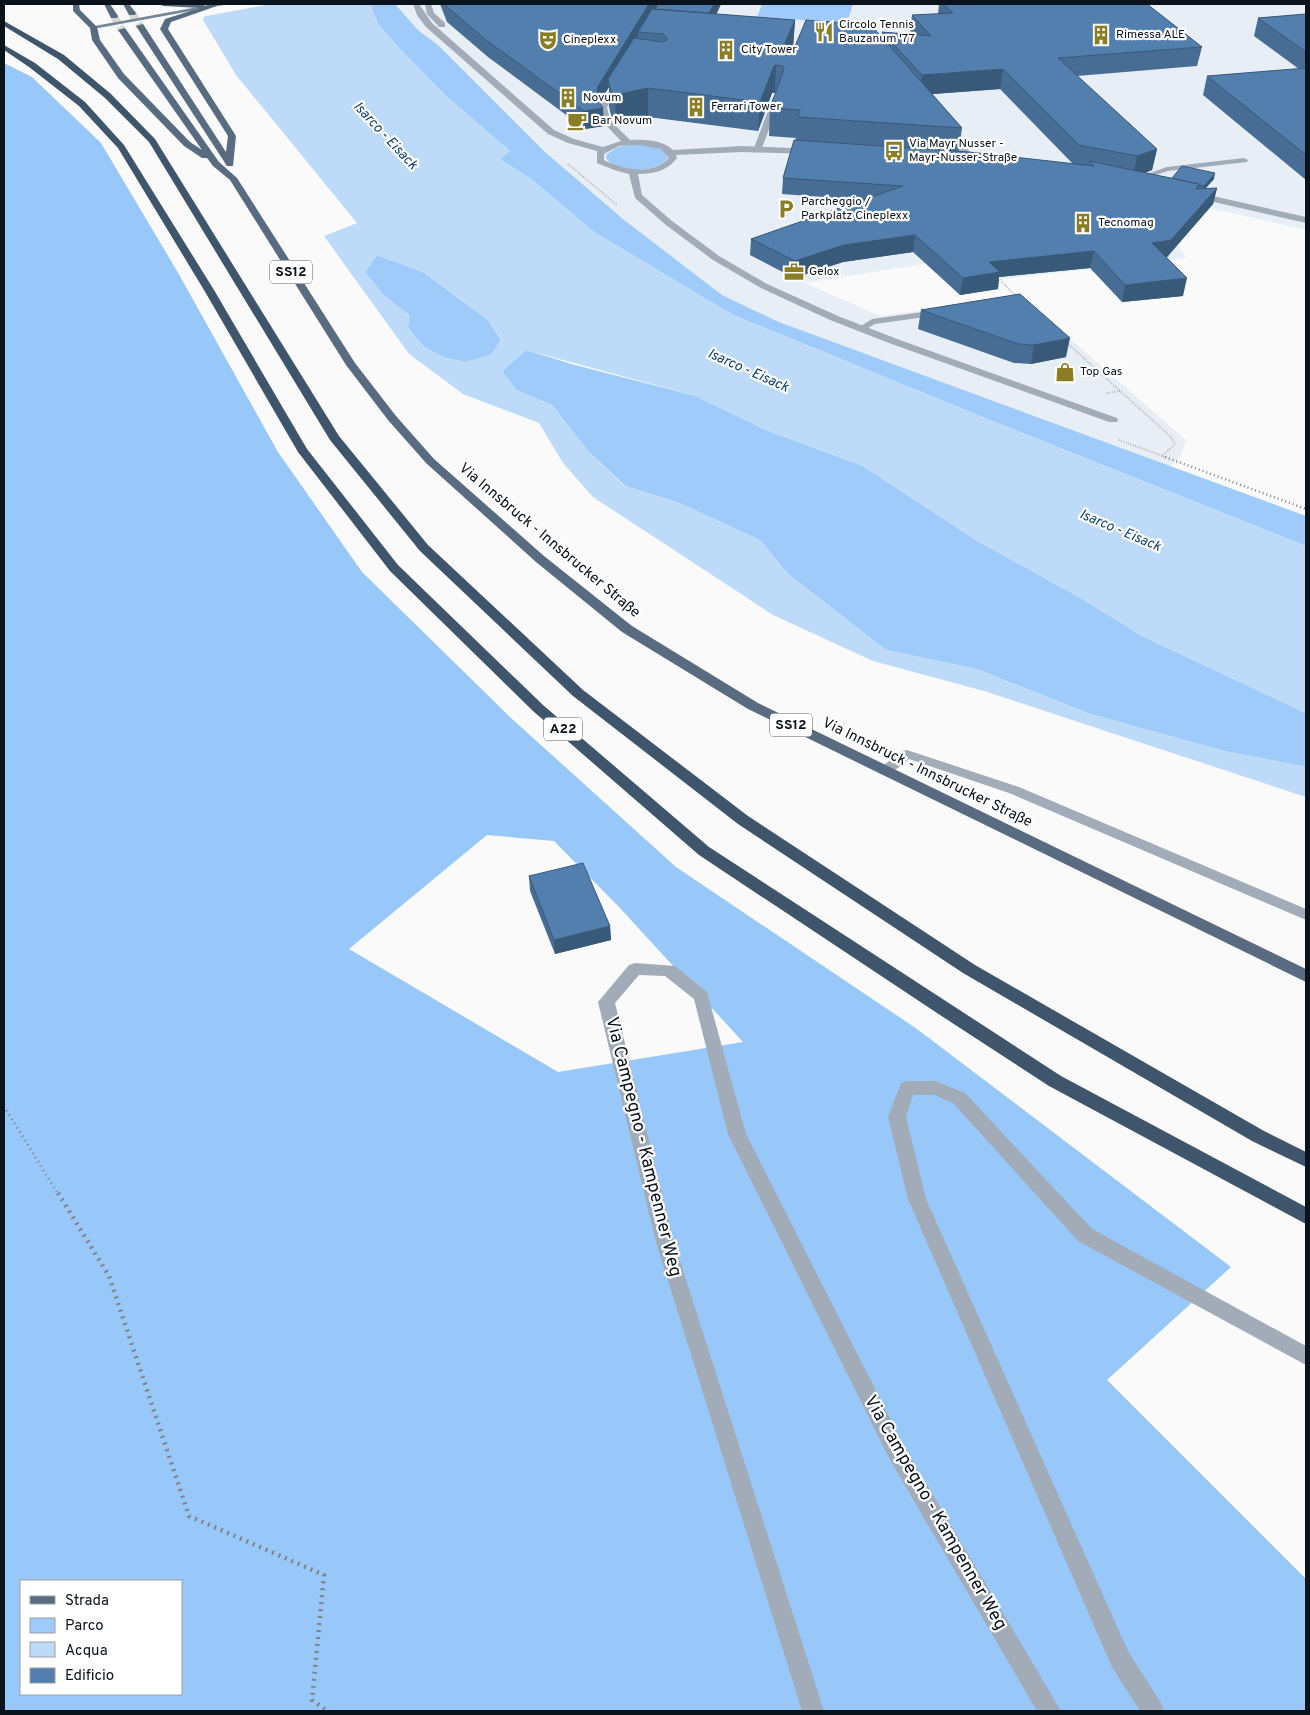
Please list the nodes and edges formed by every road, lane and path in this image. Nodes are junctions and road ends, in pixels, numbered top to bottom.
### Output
1 (76, 4) edge
2 (107, 4) edge
3 (126, 4) edge
4 (163, 4) edge
5 (225, 4) edge
6 (416, 4) edge
7 (428, 4) edge
8 (213, 6) junction
9 (132, 13) tunnel mouth
10 (114, 16) tunnel mouth
11 (4, 23) edge
12 (140, 26) tunnel mouth
13 (93, 27) junction
14 (122, 30) tunnel mouth
15 (4, 47) edge
16 (626, 69) edge
17 (486, 76) junction
18 (777, 96) edge
19 (940, 124) edge
20 (627, 142) junction
21 (758, 148) junction
22 (603, 150) junction
23 (823, 152) edge
24 (672, 153) junction
25 (1244, 160) dead end
26 (230, 161) junction
27 (970, 163) joint
28 (216, 164) junction
29 (984, 164) edge
30 (633, 172) junction
31 (232, 178) junction
32 (1121, 179) edge
33 (1131, 181) junction
34 (1150, 185) edge
35 (1189, 194) edge
36 (1306, 220) edge
37 (992, 272) edge
38 (1020, 301) edge
39 (951, 311) edge
40 (861, 329) junction
41 (1063, 339) edge
42 (1113, 420) dead end
43 (1162, 456) dead end
44 (884, 771) junction
45 (1306, 914) edge
46 (1306, 976) edge
47 (4, 1106) edge
48 (1306, 1160) edge
49 (1306, 1216) edge
50 (1306, 1356) edge
51 (327, 1711) edge
52 (813, 1711) edge
53 (1050, 1711) edge
54 (1153, 1711) edge

1 - 13 main road
2 - 10 main road
3 - 9 main road
4 - 8 main road
5 - 8 main road
6 - 17 street
7 - 17 street
8 - 13 main road
8 - 26 main road
11 - 48 highway, A22
12 - 26 main road, Via Innsbruck - Innsbrucker Straße / SS12
13 - 28 main road
14 - 28 main road, Via Innsbruck - Innsbrucker Straße / SS12
15 - 49 highway, A22
16 - 20 street
17 - 22 street
18 - 21 lane
19 - 27 lane
20 - 22 street
20 - 24 street
21 - 23 street
21 - 24 street
22 - 30 street
24 - 30 street
25 - 33 lane
26 - 31 main road, Via Innsbruck - Innsbrucker Straße / SS12
27 - 29 street
28 - 31 main road, Via Innsbruck - Innsbrucker Straße / SS12
30 - 40 street
31 - 44 main road, Via Innsbruck - Innsbrucker Straße / SS12
32 - 33 street
33 - 34 street
35 - 36 street
37 - 38 path
39 - 40 lane
40 - 42 street
41 - 43 path
44 - 45 lane
44 - 46 main road, Via Innsbruck - Innsbrucker Straße / SS12
47 - 51 path
50 - 54 street
52 - 53 street, Via Campegno - Kampenner Weg

